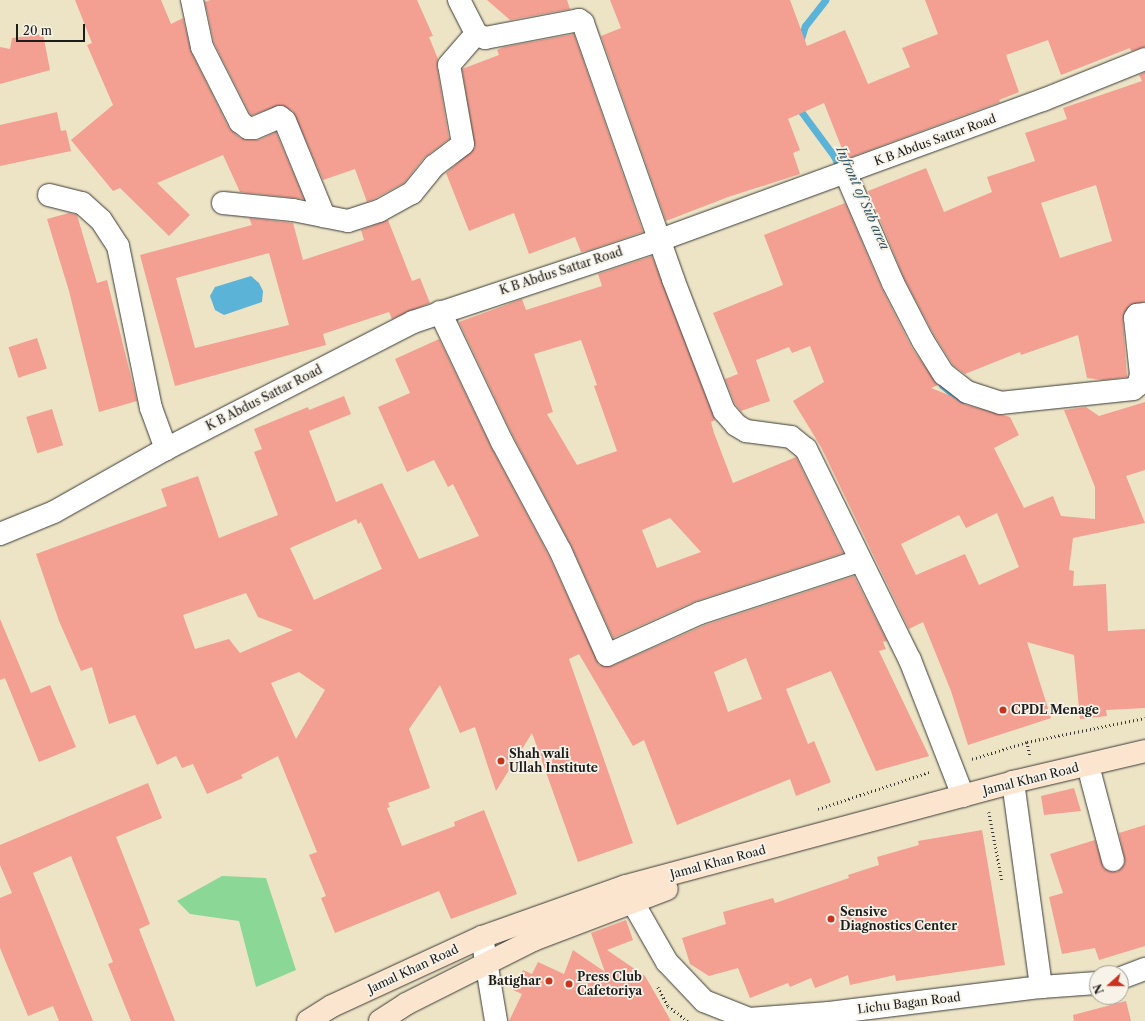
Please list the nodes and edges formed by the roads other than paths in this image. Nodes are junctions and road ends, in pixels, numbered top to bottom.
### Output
1 (192, 0) edge
2 (460, 0) edge
3 (476, 34) junction
4 (1145, 59) edge
5 (845, 172) junction
6 (49, 195) dead end
7 (223, 203) dead end
8 (324, 216) junction
9 (660, 240) junction
10 (440, 312) junction
11 (1145, 314) edge
12 (166, 449) junction
13 (0, 534) edge
14 (860, 561) junction
15 (1145, 751) edge
16 (1145, 761) edge
17 (1091, 777) junction
18 (1013, 788) junction
19 (963, 796) junction
20 (1113, 860) dead end
21 (632, 901) junction
22 (482, 937) junction
23 (487, 963) junction
24 (1145, 969) edge
25 (1129, 975) edge
26 (1089, 984) edge
27 (1041, 987) junction
28 (308, 1021) edge
29 (380, 1021) edge
30 (496, 1021) edge

1 - 8 street
2 - 3 street
3 - 8 street
3 - 9 street
4 - 5 street, K B Abdus Sattar Road
5 - 9 street, K B Abdus Sattar Road
5 - 11 street
6 - 12 street
7 - 8 street
9 - 10 street, K B Abdus Sattar Road
9 - 14 street
10 - 12 street, K B Abdus Sattar Road
10 - 14 street
12 - 13 street, K B Abdus Sattar Road
14 - 19 street
15 - 18 main road, Jamal Khan Road
16 - 17 main road
17 - 18 main road
17 - 20 street
18 - 19 main road, Jamal Khan Road
18 - 21 main road
18 - 27 street
19 - 22 main road, Jamal Khan Road
21 - 23 main road
21 - 27 street, Lichu Bagan Road
22 - 23 street
22 - 28 main road, Jamal Khan Road
23 - 29 main road
23 - 30 street
24 - 25 street
26 - 27 street, Lichu Bagan Road

